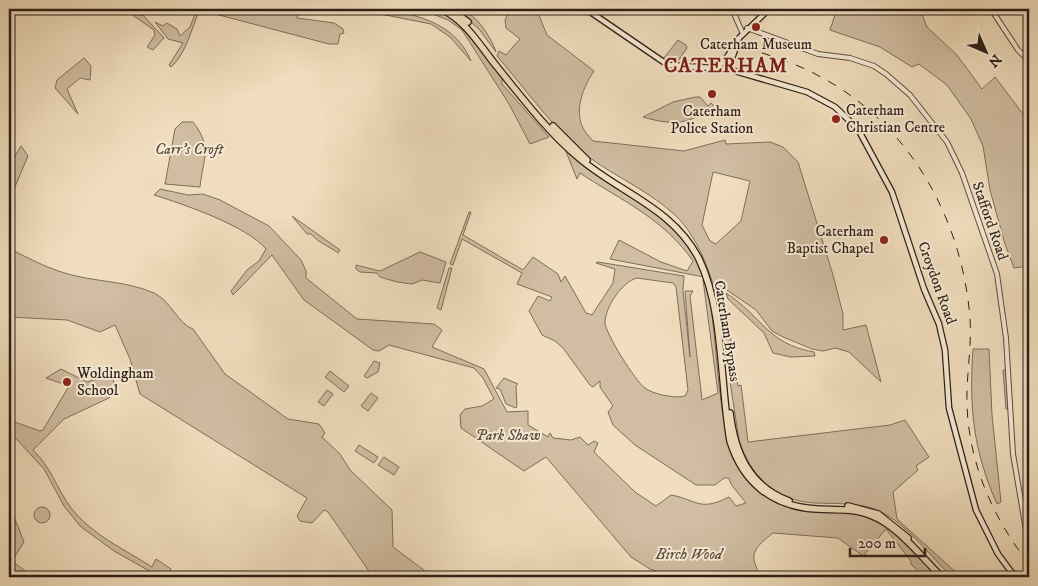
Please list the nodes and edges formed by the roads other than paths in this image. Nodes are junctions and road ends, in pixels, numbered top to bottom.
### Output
1 (442, 9) edge
2 (450, 9) edge
3 (586, 9) edge
4 (732, 9) edge
5 (766, 9) edge
6 (991, 9) edge
7 (747, 28) junction
8 (743, 34) junction
9 (734, 48) junction
10 (1029, 61) edge
11 (723, 63) junction
12 (728, 67) junction
13 (713, 69) junction
14 (1029, 548) edge
15 (942, 577) edge
16 (947, 577) edge
17 (1015, 577) edge

1 - 15 highway, Caterham Bypass
2 - 16 highway, Caterham Bypass
3 - 13 main road
4 - 8 street
5 - 7 main road
6 - 10 street
7 - 8 main road
7 - 14 street, Stafford Road
8 - 9 main road
9 - 11 main road
9 - 12 main road
11 - 12 main road
11 - 13 main road
12 - 13 main road
12 - 17 main road, Croydon Road

